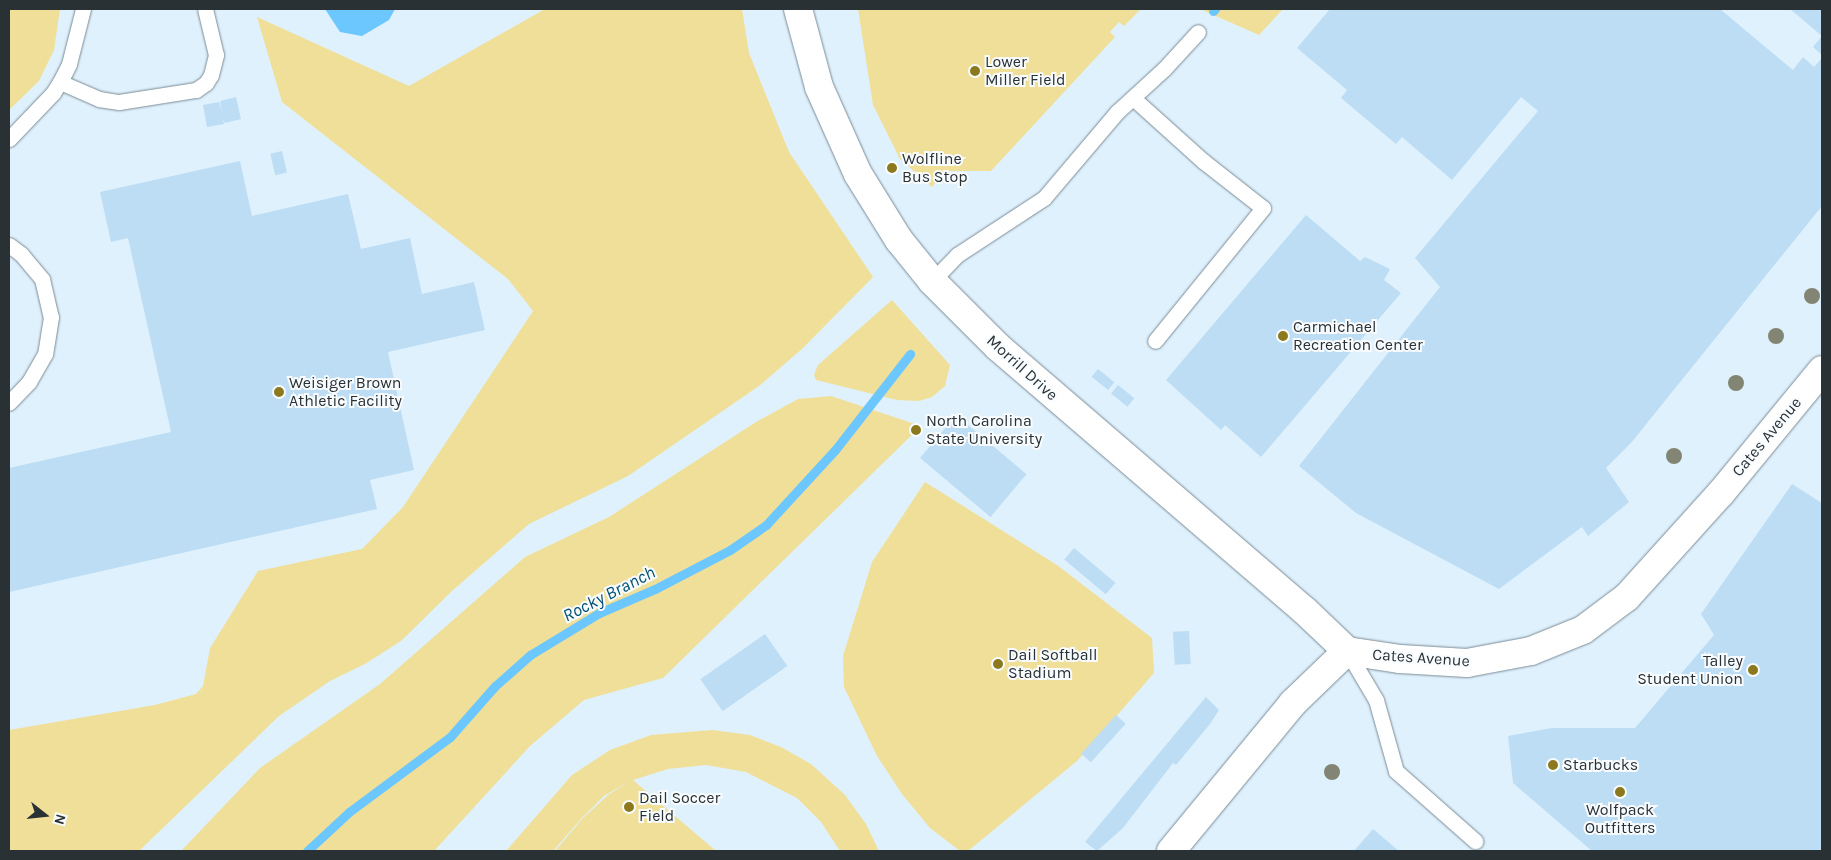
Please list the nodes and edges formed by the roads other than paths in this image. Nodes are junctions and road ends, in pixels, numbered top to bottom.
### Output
1 (83, 9) edge
2 (205, 9) edge
3 (798, 9) edge
4 (1198, 32) dead end
5 (60, 82) junction
6 (1133, 98) junction
7 (9, 139) edge
8 (9, 245) edge
9 (932, 281) junction
10 (1156, 341) dead end
11 (1822, 370) edge
12 (9, 403) edge
13 (1347, 651) junction
14 (1475, 842) dead end
15 (1171, 851) edge

1 - 5 lane
2 - 5 lane
3 - 9 street, Morrill Drive
4 - 6 lane
5 - 7 lane
6 - 9 lane
6 - 10 lane
8 - 12 lane
9 - 13 street, Morrill Drive
11 - 13 street, Cates Avenue
13 - 14 lane
13 - 15 street

